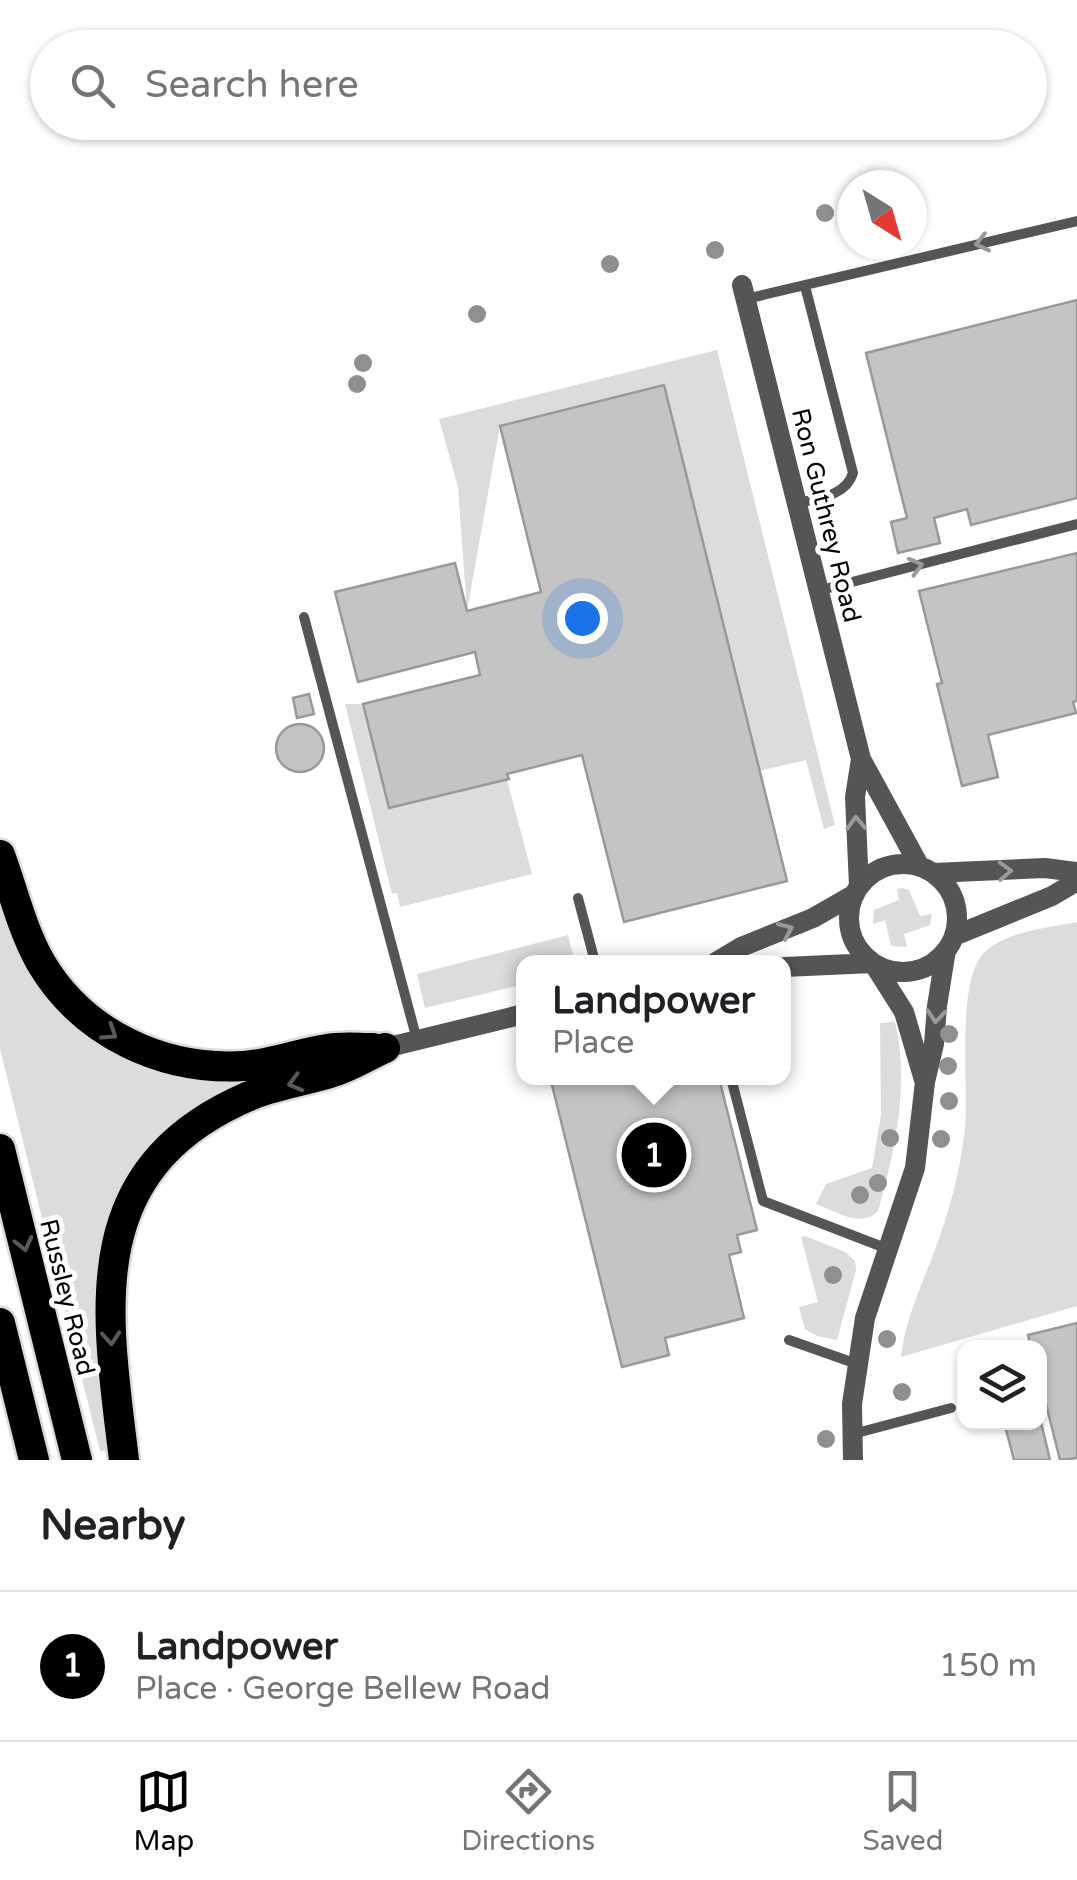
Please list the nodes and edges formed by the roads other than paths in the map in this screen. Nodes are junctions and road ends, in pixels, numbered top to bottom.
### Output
1 (1077, 221) edge
2 (804, 286) junction
3 (744, 292) joint
4 (799, 503) junction
5 (1077, 524) edge
6 (821, 590) junction
7 (304, 618) dead end
8 (861, 759) junction
9 (0, 854) edge
10 (926, 870) junction
11 (1077, 872) edge
12 (1077, 881) edge
13 (857, 890) junction
14 (578, 898) dead end
15 (950, 943) junction
16 (592, 955) edge
17 (728, 955) edge
18 (873, 963) junction
19 (791, 968) edge
20 (516, 1016) edge
21 (418, 1040) junction
22 (385, 1048) junction
23 (925, 1082) junction
24 (733, 1085) edge
25 (0, 1149) edge
26 (888, 1250) junction
27 (0, 1323) edge
28 (788, 1340) dead end
29 (857, 1364) junction
30 (951, 1408) dead end
31 (852, 1434) junction
32 (34, 1460) edge
33 (77, 1460) edge
34 (124, 1460) edge
35 (853, 1460) edge

1 -> 2 lane
2 - 3 lane
2 - 4 lane
3 - 4 street, Ron Guthrey Road
4 - 6 street, Ron Guthrey Road
6 -> 5 lane
6 - 8 street, Ron Guthrey Road
7 - 21 lane
8 - 10 street, Ron Guthrey Road
13 -> 8 street, Ron Guthrey Road
9 -> 22 highway
10 -> 11 street
10 - 13 street
10 - 15 street
12 - 15 street
17 -> 13 street
13 - 18 street
14 - 16 lane
15 - 18 street
15 -> 23 street
18 - 19 street
18 - 23 street
20 - 21 street
21 - 22 street
22 -> 34 highway
23 - 26 street
24 - 26 lane
25 -> 33 highway, Russley Road
26 - 29 street
27 - 32 highway
28 - 29 lane
29 - 31 street
30 - 31 lane
31 - 35 street

